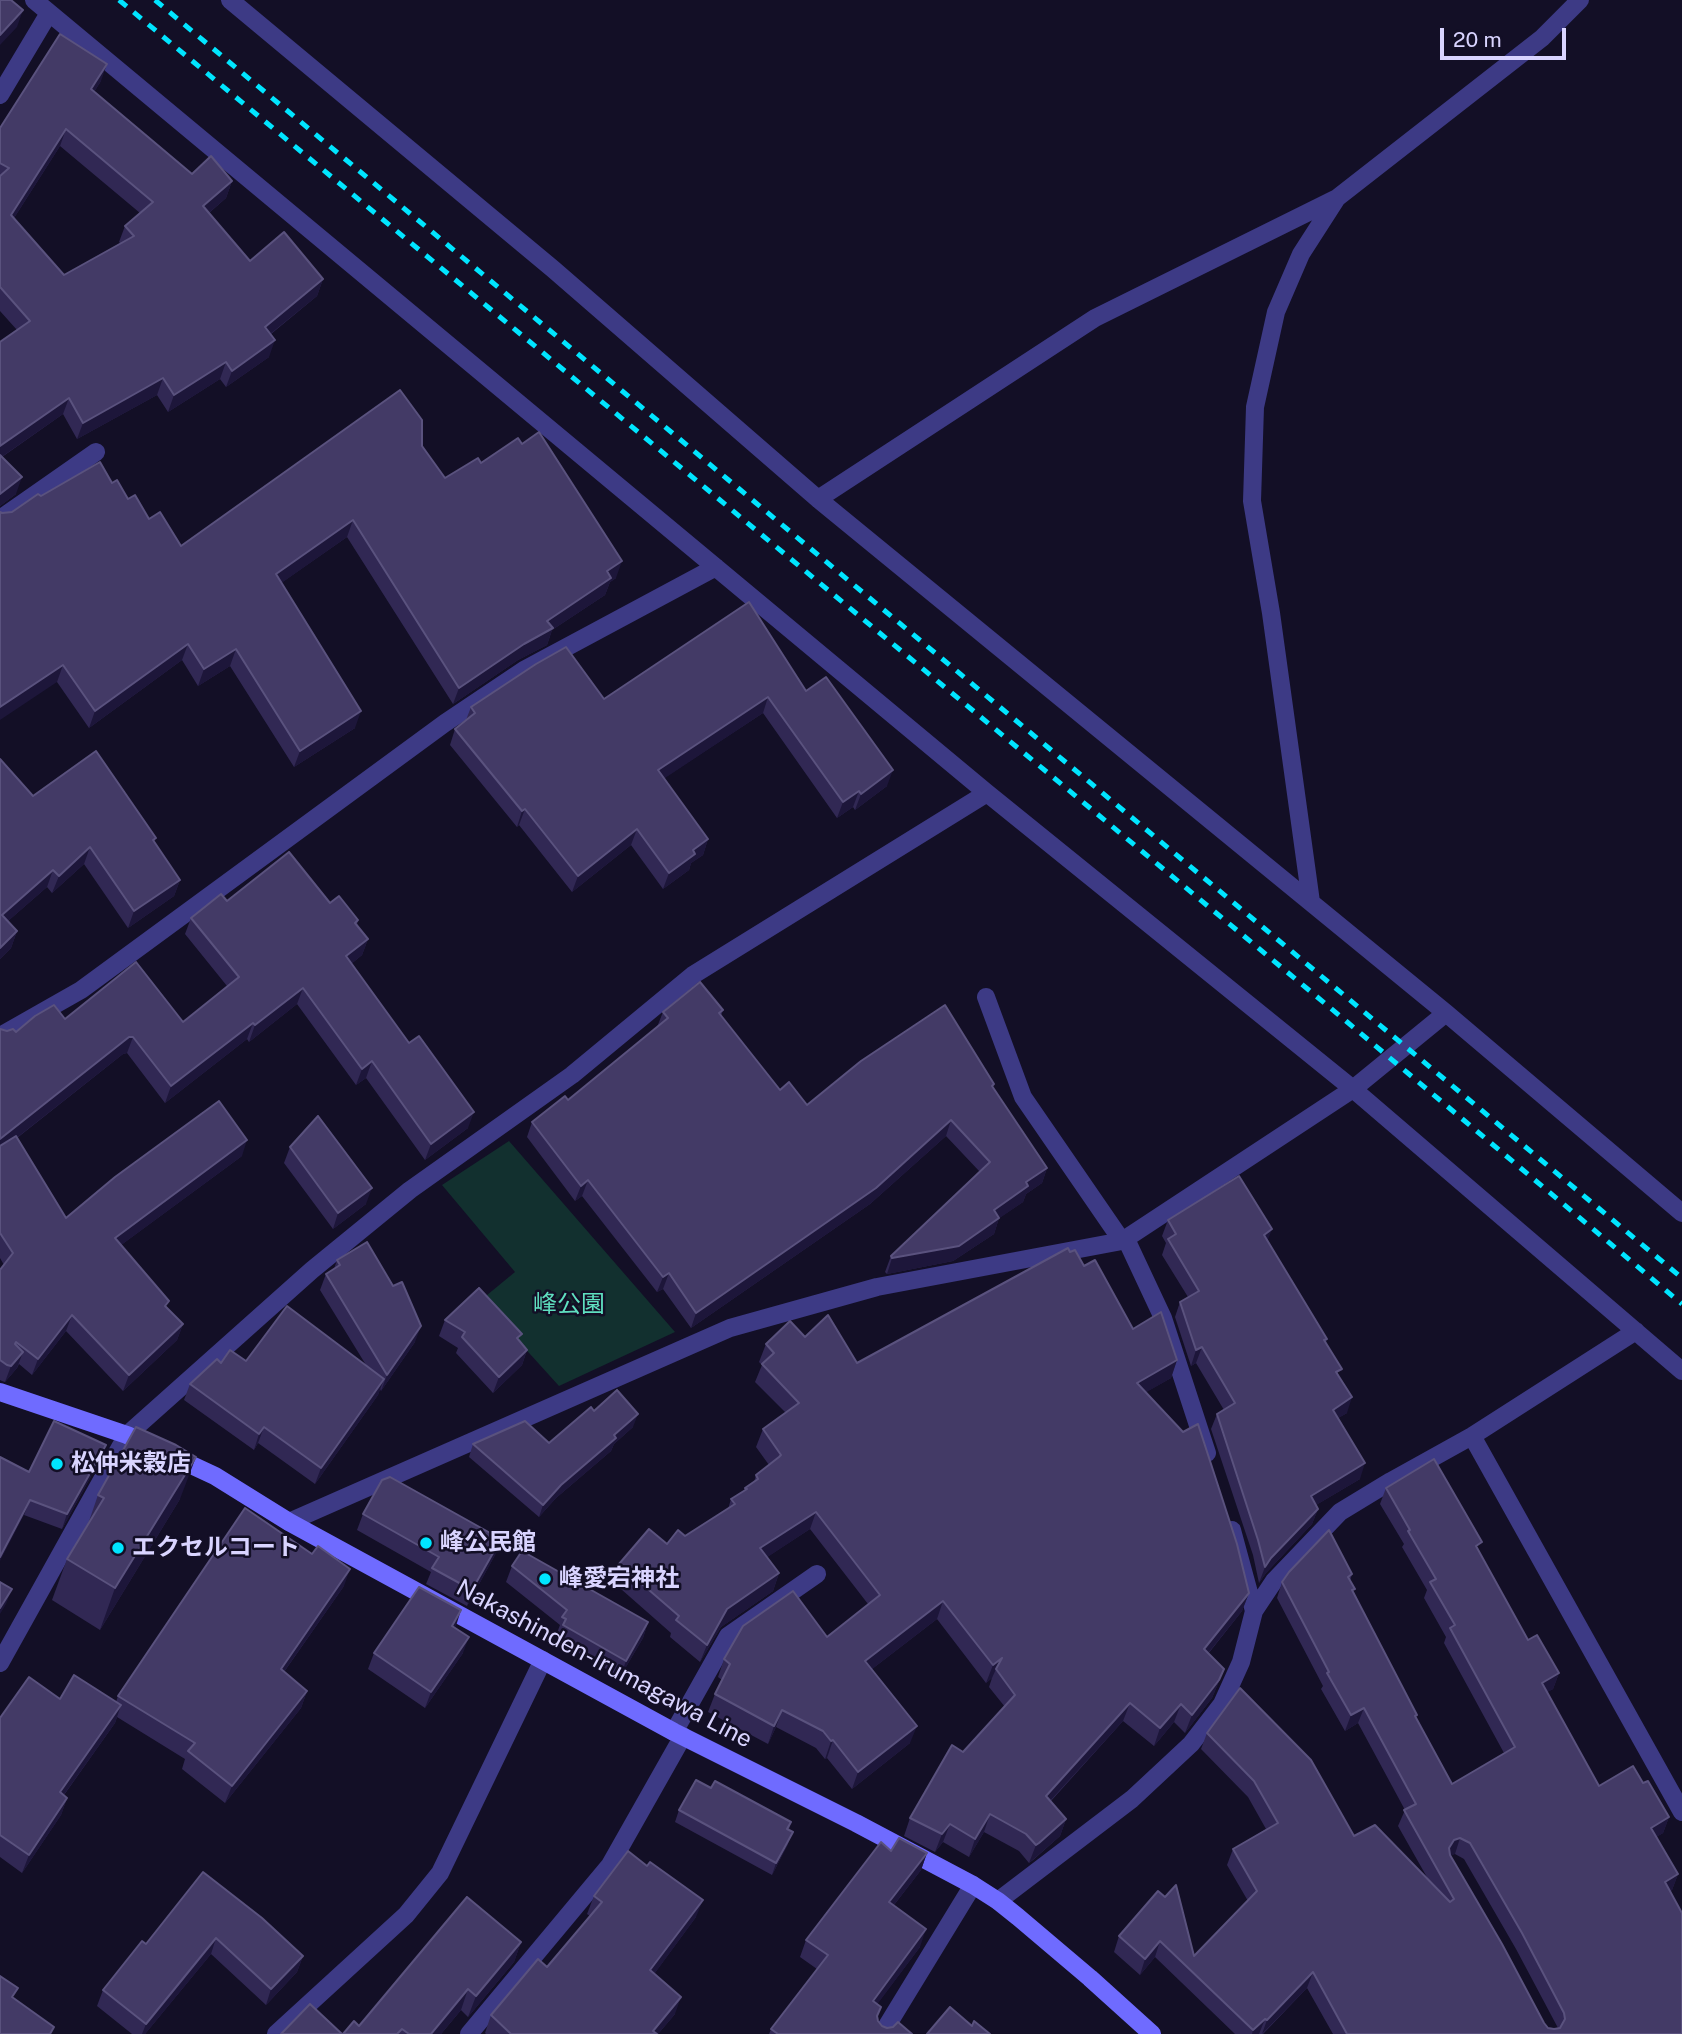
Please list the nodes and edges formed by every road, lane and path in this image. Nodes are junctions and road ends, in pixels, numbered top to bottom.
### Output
1 (34, 0) edge
2 (230, 0) edge
3 (1580, 0) edge
4 (49, 13) junction
5 (0, 95) edge
6 (1337, 198) junction
7 (96, 452) dead end
8 (818, 499) junction
9 (0, 519) edge
10 (716, 567) junction
11 (987, 793) junction
12 (1311, 902) junction
13 (986, 997) dead end
14 (1446, 1013) junction
15 (0, 1036) edge
16 (1353, 1089) junction
17 (1682, 1213) edge
18 (1124, 1240) junction
19 (1636, 1331) junction
20 (1682, 1371) edge
21 (0, 1392) edge
22 (127, 1434) junction
23 (1472, 1436) junction
24 (1212, 1467) edge
25 (1229, 1520) edge
26 (289, 1522) junction
27 (817, 1574) dead end
28 (1254, 1611) junction
29 (543, 1660) junction
30 (0, 1664) edge
31 (679, 1734) junction
32 (1682, 1812) edge
33 (973, 1885) junction
34 (998, 1901) junction
35 (276, 2034) edge
36 (469, 2034) edge
37 (882, 2034) edge
38 (1152, 2034) edge

1 - 4 street
2 - 8 street
3 - 6 street
4 - 5 street
4 - 10 street
6 - 8 street
6 - 12 street
7 - 9 street
8 - 12 street
10 - 11 street
10 - 15 street
11 - 16 street
11 - 22 street
12 - 14 street
13 - 18 street
14 - 16 street
14 - 17 street
16 - 18 street
16 - 19 street
18 - 24 street
18 - 26 street
19 - 20 street
19 - 23 street
21 - 22 main road, Nakashinden-Irumagawa Line
22 - 26 main road, Nakashinden-Irumagawa Line
22 - 30 street
23 - 28 street
23 - 32 street
25 - 28 street
26 - 29 main road, Nakashinden-Irumagawa Line
27 - 31 street
28 - 34 street
29 - 31 main road, Nakashinden-Irumagawa Line
29 - 35 street
31 - 33 main road, Nakashinden-Irumagawa Line
31 - 36 street
33 - 34 main road, Nakashinden-Irumagawa Line
33 - 37 street
34 - 38 main road, Nakashinden-Irumagawa Line

